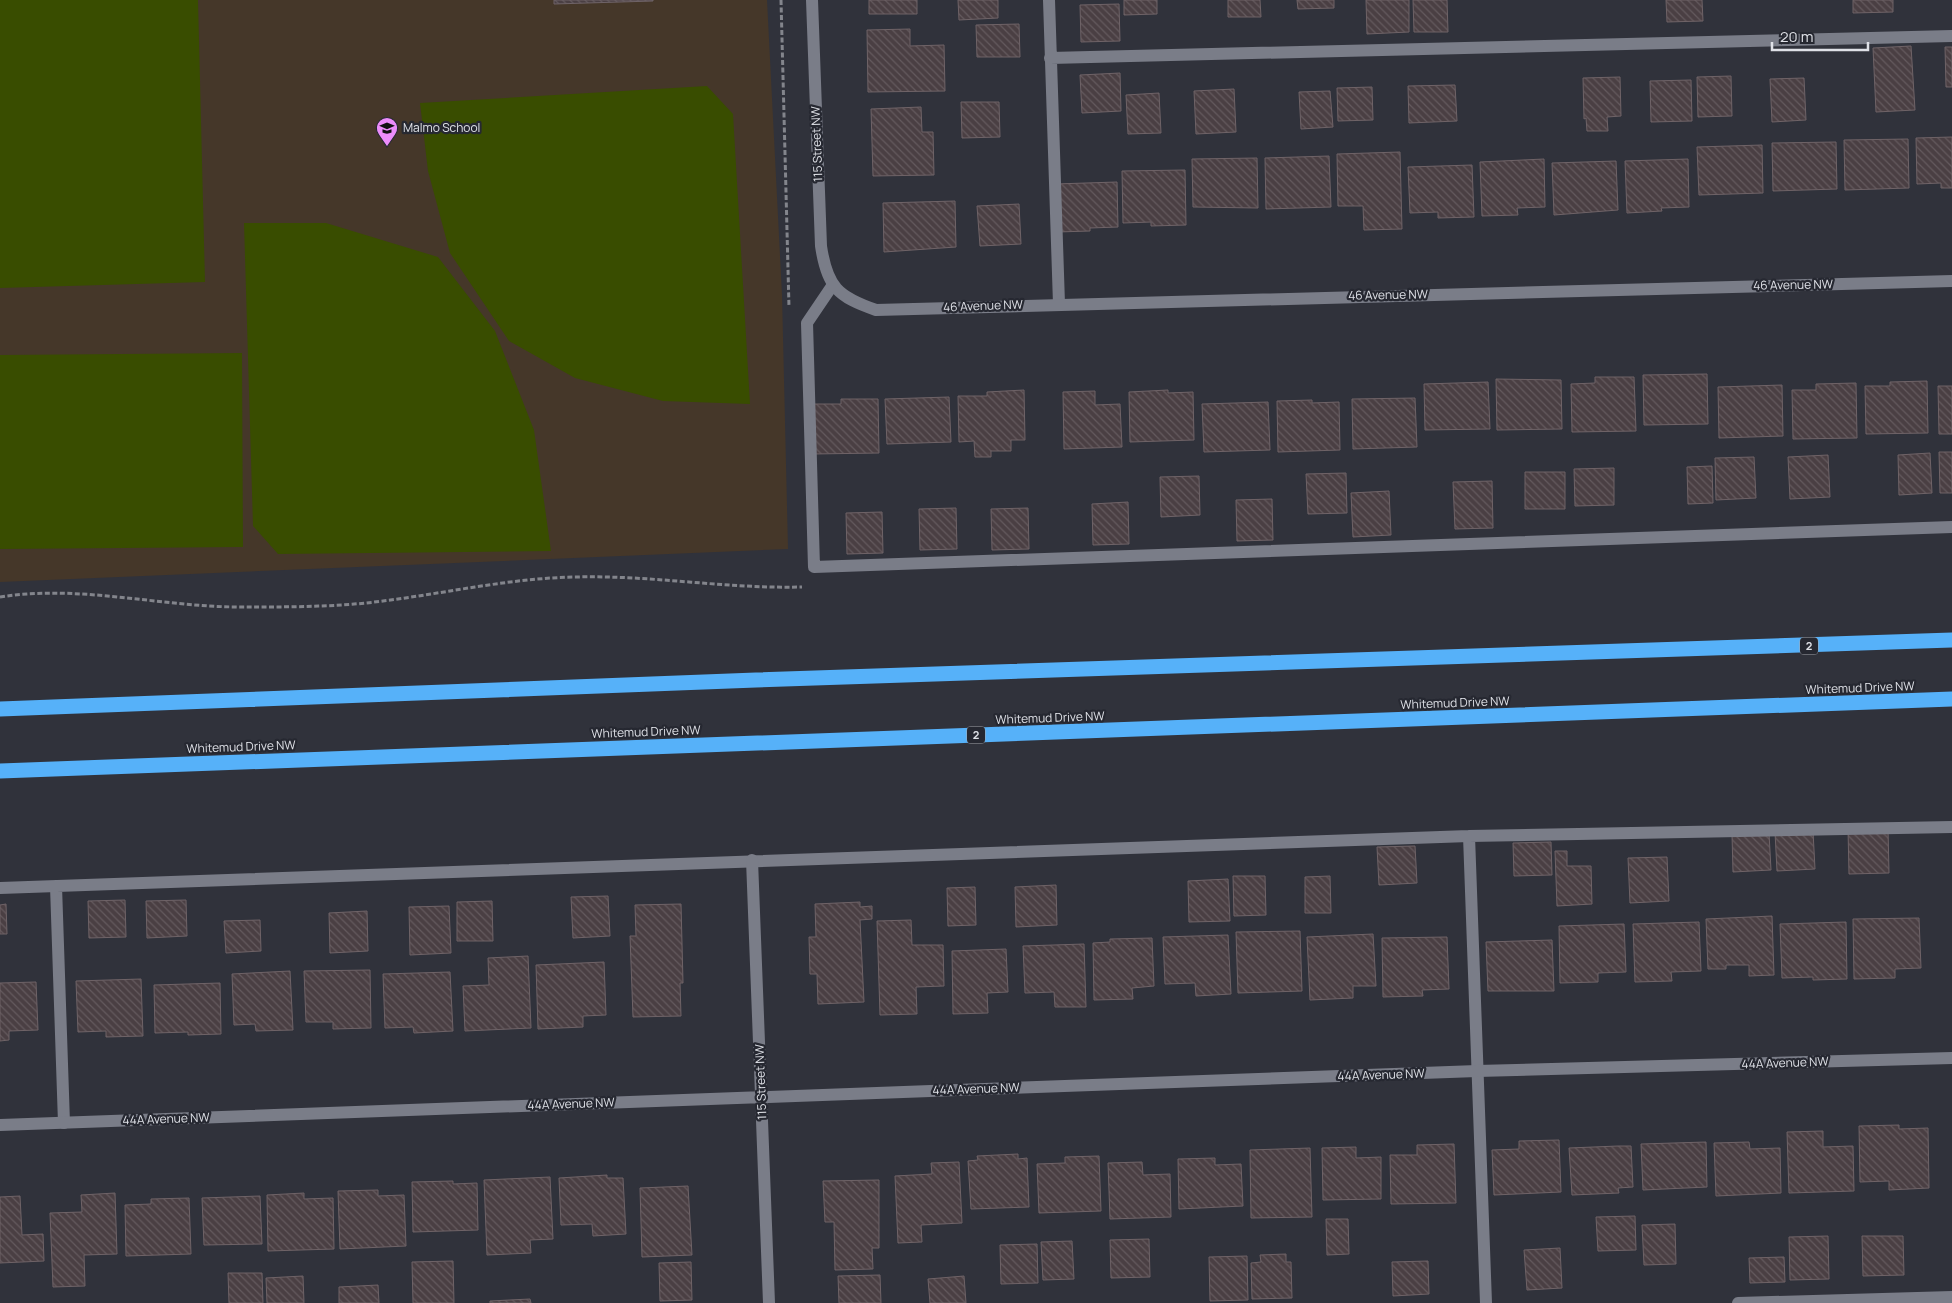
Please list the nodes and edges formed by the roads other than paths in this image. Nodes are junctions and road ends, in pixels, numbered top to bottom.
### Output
1 (812, 0) edge
2 (1049, 0) edge
3 (1952, 36) edge
4 (1050, 58) junction
5 (1952, 281) edge
6 (832, 286) junction
7 (1059, 304) junction
8 (1952, 528) edge
9 (1952, 640) edge
10 (1952, 699) edge
11 (0, 709) edge
12 (0, 771) edge
13 (1952, 827) edge
14 (1469, 836) junction
15 (752, 860) junction
16 (56, 886) junction
17 (0, 888) edge
18 (1952, 1058) edge
19 (1476, 1071) junction
20 (762, 1097) junction
21 (64, 1123) junction
22 (0, 1125) edge
23 (1952, 1299) edge
24 (769, 1303) edge
25 (1486, 1303) edge
26 (1738, 1303) edge

1 - 6 street, 115 Street NW
2 - 4 street
3 - 4 street
4 - 7 street
5 - 7 street, 46 Avenue NW
6 - 7 street, 46 Avenue NW
6 - 8 street
9 - 11 highway, 2
10 - 12 highway, Whitemud Drive NW / 2
13 - 14 street
14 - 15 street
14 - 19 street
15 - 16 street
15 - 20 street, 115 Street NW
16 - 17 street
16 - 21 street
18 - 19 street, 44A Avenue NW
19 - 20 street, 44A Avenue NW
19 - 25 street
20 - 21 street, 44A Avenue NW
20 - 24 street, 115 Street NW
21 - 22 street, 44A Avenue NW
23 - 26 street

